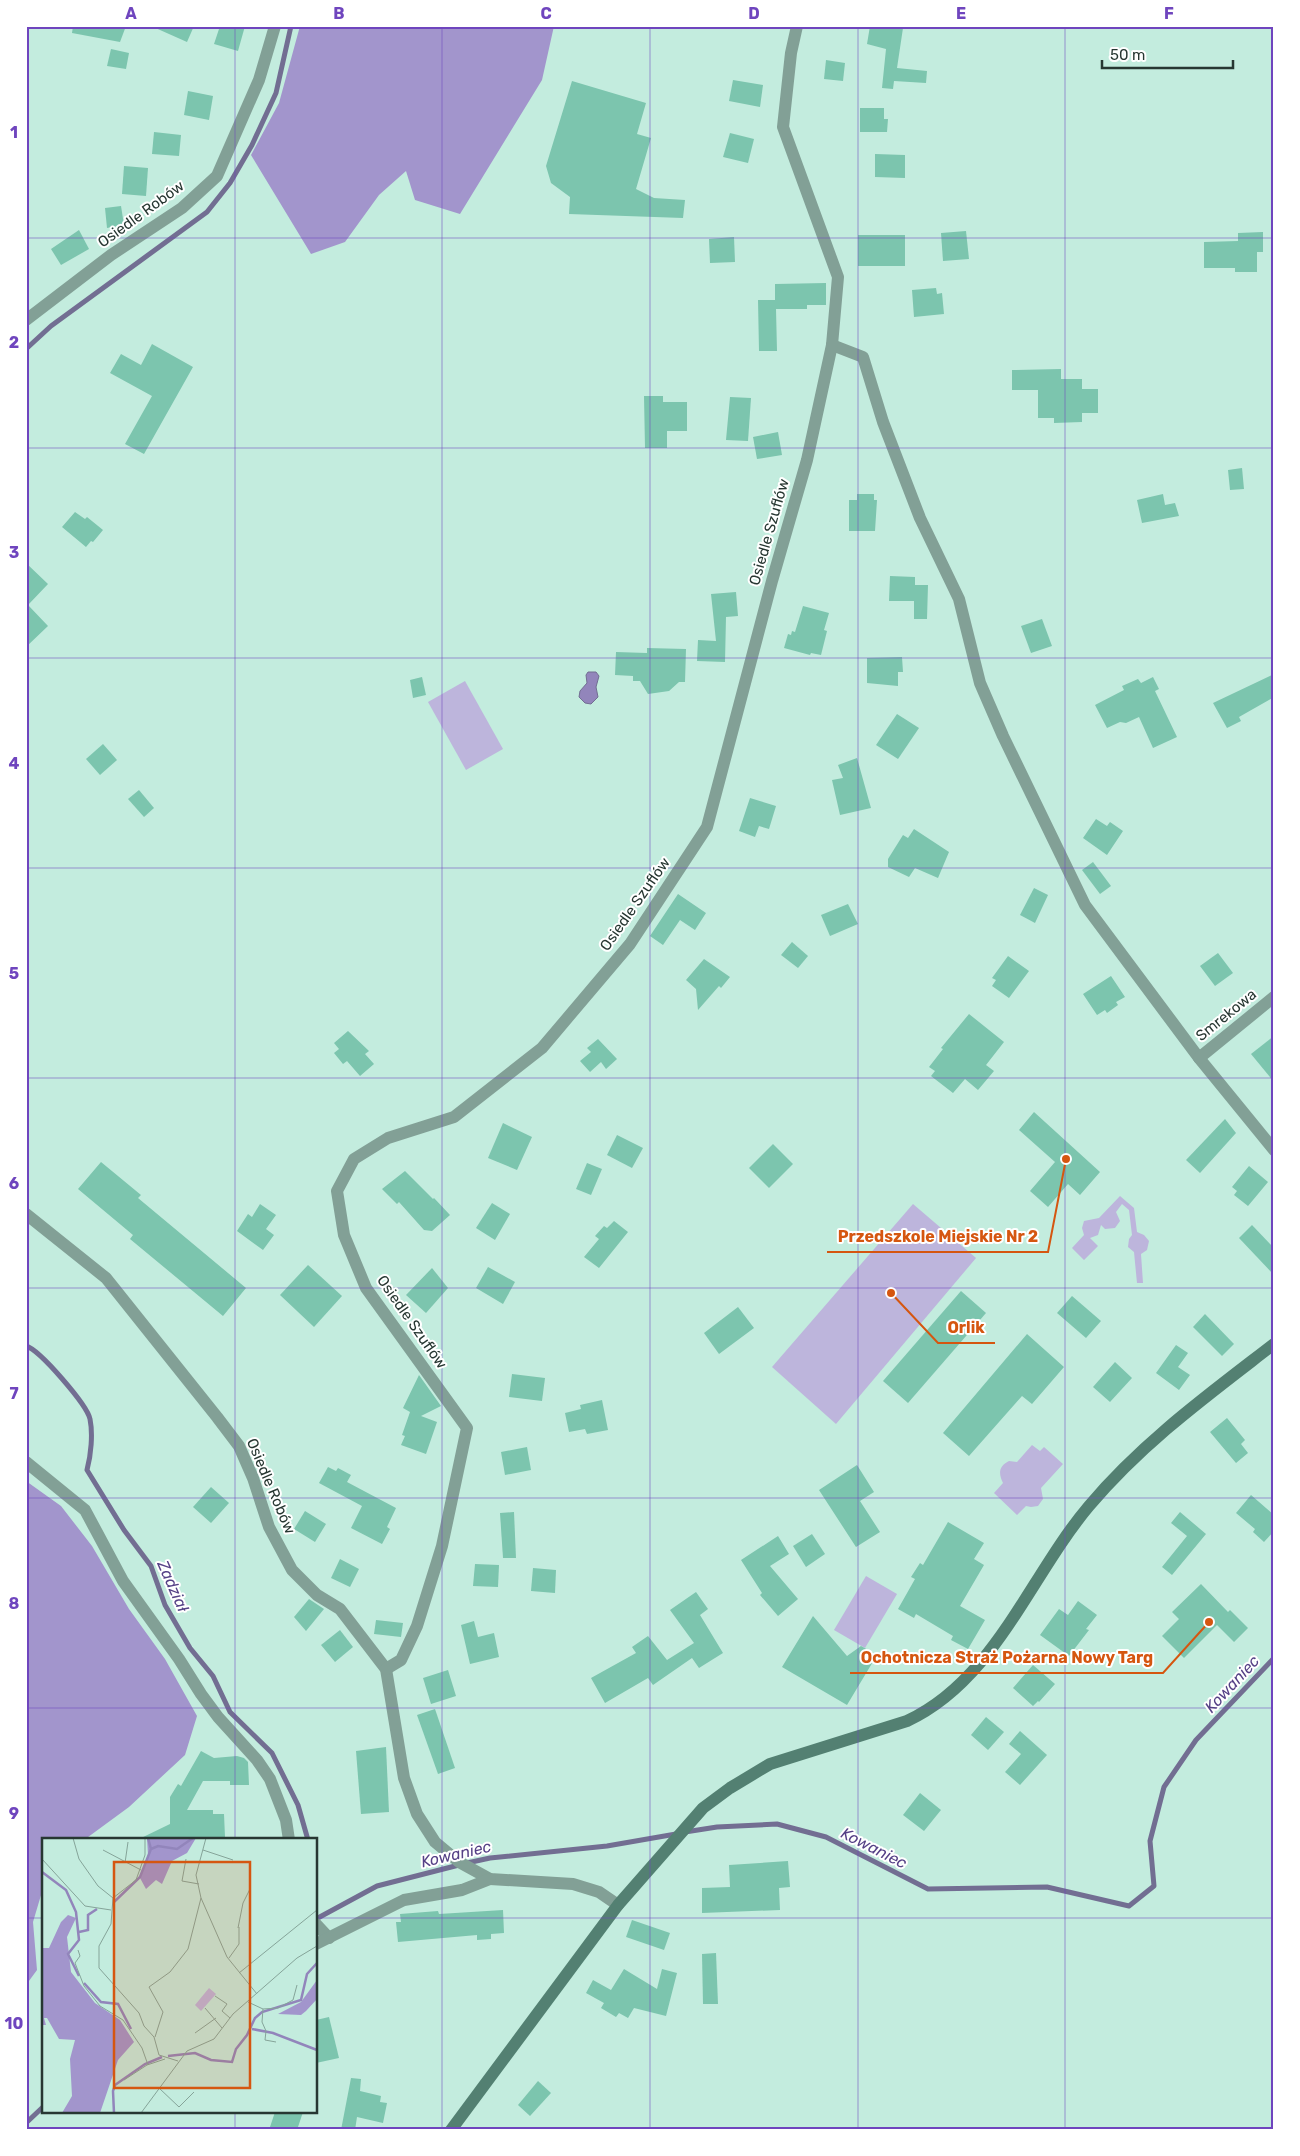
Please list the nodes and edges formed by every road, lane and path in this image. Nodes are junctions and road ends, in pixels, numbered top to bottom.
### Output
1 (274, 26) edge
2 (798, 26) edge
3 (26, 320) edge
4 (832, 346) junction
5 (1274, 997) edge
6 (1198, 1058) junction
7 (1274, 1150) edge
8 (26, 1214) edge
9 (1274, 1344) edge
10 (26, 1462) edge
11 (386, 1669) junction
12 (289, 1838) edge
13 (490, 1879) junction
14 (618, 1905) junction
15 (318, 1926) edge
16 (329, 1938) junction
17 (318, 1943) edge
18 (451, 2130) edge

1 - 3 street, Osiedle Robów
2 - 4 street, Osiedle Szuflów
4 - 6 street
4 - 11 street, Osiedle Szuflów
5 - 6 street, Smrekowa
6 - 7 street
8 - 11 street, Osiedle Robów
9 - 14 street
10 - 12 street
11 - 13 street, Osiedle Robów
13 - 14 street, Osiedle Robów
13 - 16 street
14 - 18 street
15 - 16 street
16 - 17 street

